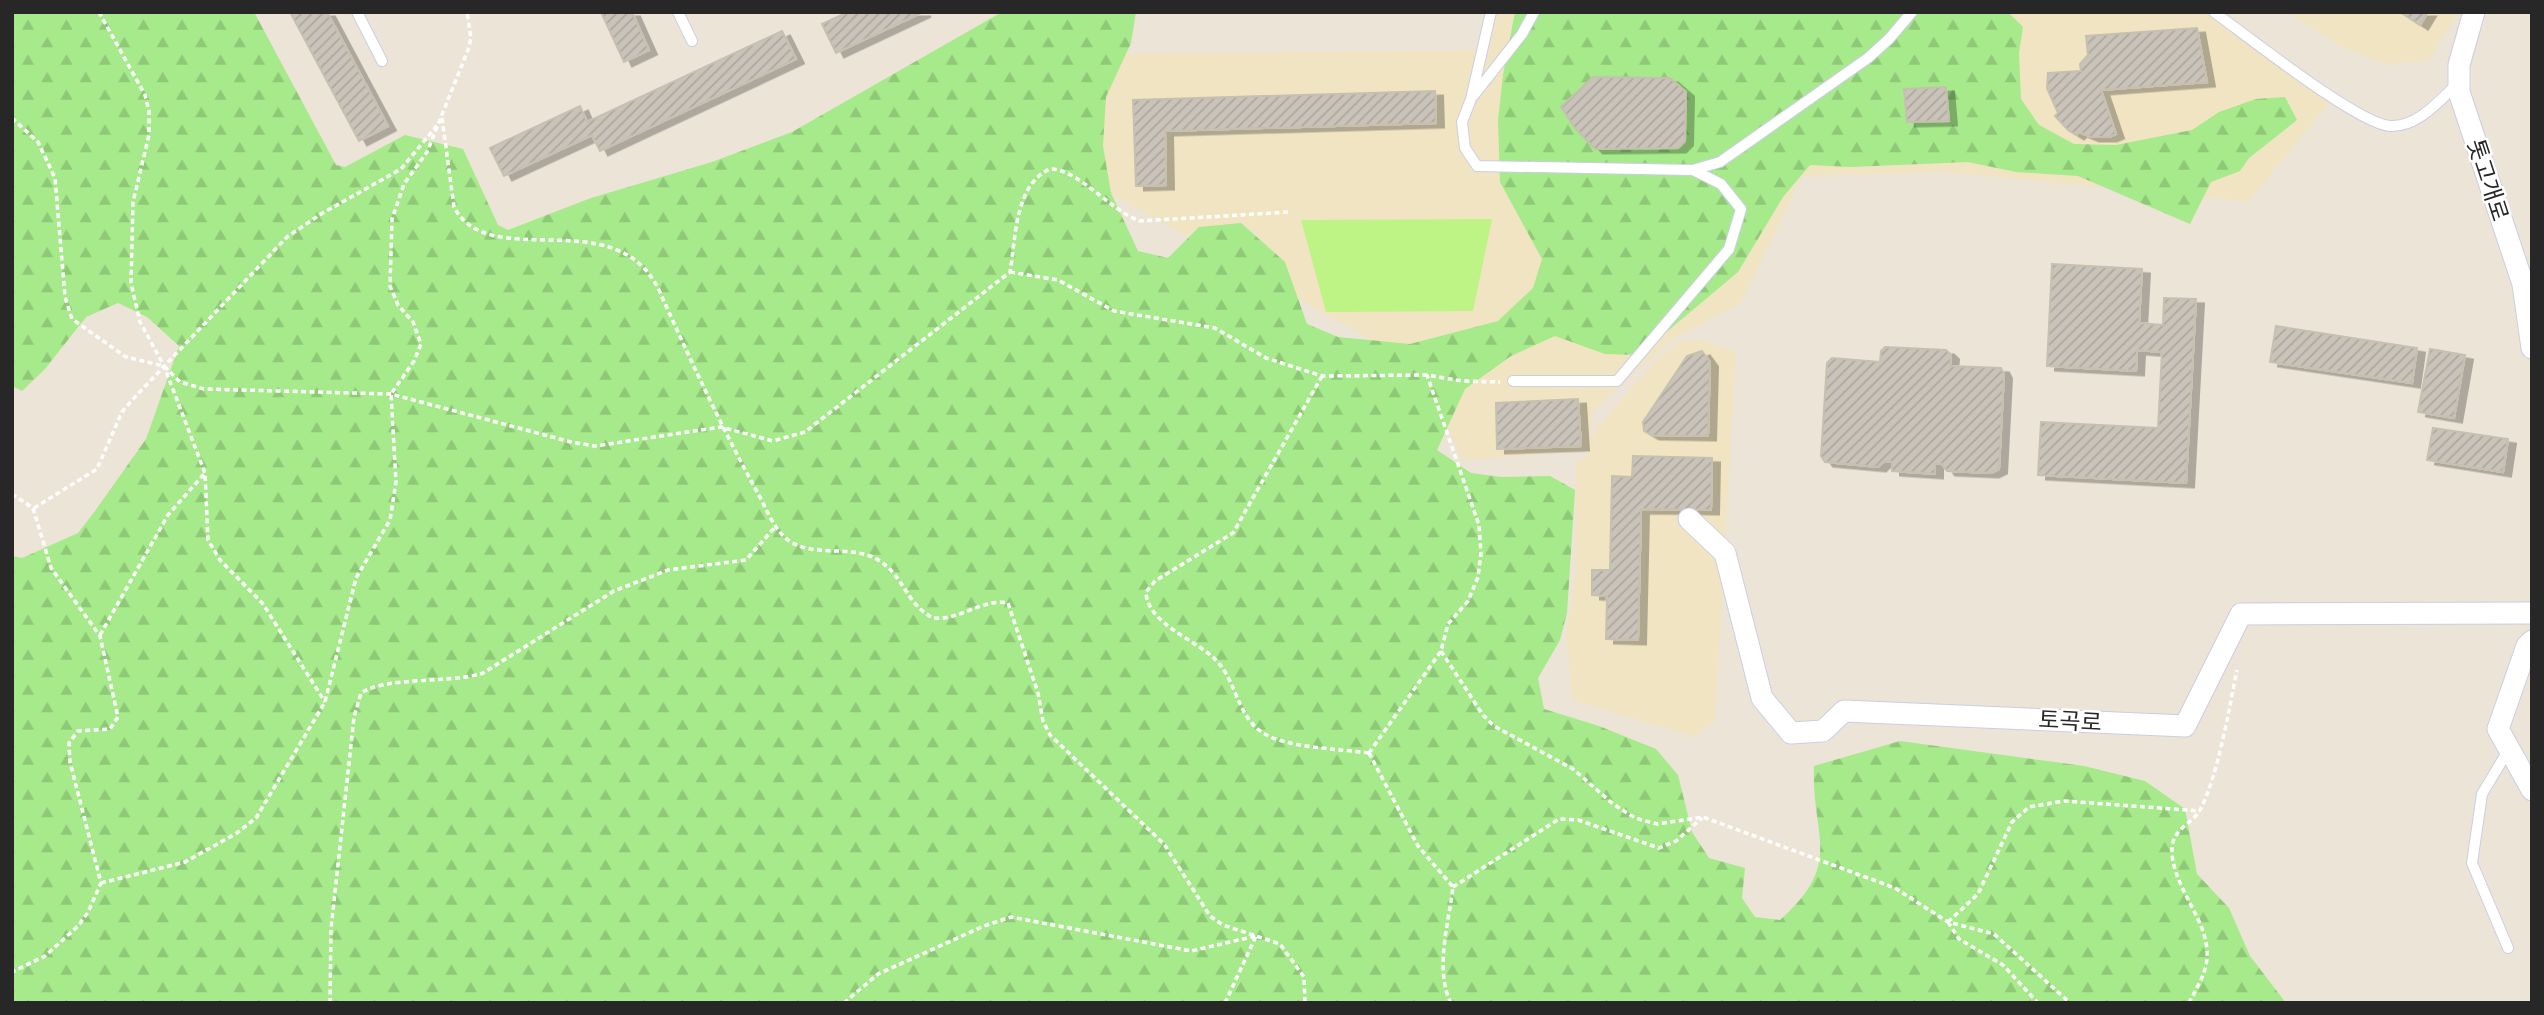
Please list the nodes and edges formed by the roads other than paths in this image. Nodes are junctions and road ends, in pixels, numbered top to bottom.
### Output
1 (358, 12) edge
2 (678, 12) edge
3 (1490, 12) edge
4 (1534, 12) edge
5 (1912, 12) edge
6 (2214, 12) edge
7 (2474, 12) edge
8 (692, 41) dead end
9 (382, 61) dead end
10 (2459, 82) junction
11 (1471, 99) junction
12 (1693, 170) junction
13 (2532, 348) edge
14 (1513, 381) road end
15 (1689, 519) dead end
16 (2532, 612) edge
17 (2532, 641) edge
18 (2509, 749) junction
19 (2532, 790) edge
20 (2508, 948) dead end

1 - 9 lane
2 - 8 lane
3 - 11 lane
4 - 11 lane
5 - 12 lane
6 - 10 lane
7 - 10 street, 톳고개로
10 - 13 street, 톳고개로
11 - 12 lane
12 - 14 lane
15 - 16 street, 토곡로
17 - 18 street
18 - 19 street
18 - 20 lane

